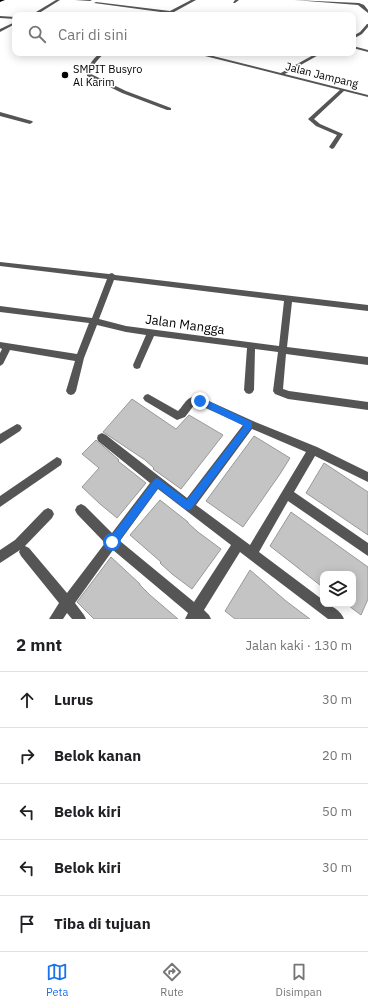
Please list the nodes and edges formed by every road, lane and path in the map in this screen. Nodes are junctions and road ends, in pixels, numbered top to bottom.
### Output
1 (58, 0) edge
2 (77, 0) edge
3 (90, 0) edge
4 (194, 0) edge
5 (296, 0) edge
6 (329, 1) edge
7 (96, 3) dead end
8 (38, 12) edge
9 (171, 12) joint
10 (368, 12) edge
11 (0, 16) edge
12 (12, 18) edge
13 (12, 25) edge
14 (368, 25) edge
15 (0, 31) edge
16 (356, 36) edge
17 (356, 47) edge
18 (368, 51) edge
19 (99, 56) edge
20 (213, 56) edge
21 (314, 56) edge
22 (281, 74) junction
23 (343, 90) junction
24 (368, 96) edge
25 (169, 109) dead end
26 (0, 114) edge
27 (30, 122) dead end
28 (332, 147) dead end
29 (0, 264) edge
30 (112, 276) junction
31 (288, 298) junction
32 (368, 308) edge
33 (0, 309) edge
34 (95, 321) junction
35 (151, 332) junction
36 (4, 345) edge
37 (251, 346) junction
38 (282, 350) junction
39 (80, 358) junction
40 (368, 361) edge
41 (0, 362) edge
42 (137, 365) dead end
43 (249, 390) dead end
44 (71, 391) dead end
45 (148, 398) dead end
46 (368, 406) edge
47 (250, 424) junction
48 (17, 428) dead end
49 (102, 438) dead end
50 (0, 439) edge
51 (312, 450) junction
52 (57, 462) dead end
53 (368, 477) edge
54 (157, 482) junction
55 (287, 494) junction
56 (0, 502) edge
57 (188, 506) junction
58 (81, 510) dead end
59 (48, 514) dead end
60 (112, 542) junction
61 (238, 544) junction
62 (368, 550) edge
63 (25, 552) dead end
64 (251, 554) junction
65 (0, 557) edge
66 (68, 604) junction
67 (198, 616) edge
68 (55, 619) edge
69 (80, 619) edge
70 (338, 619) edge

1 - 8 street
2 - 3 street
4 - 9 street
5 - 6 street
6 - 10 street
7 - 9 street
11 - 12 street
13 - 15 street
14 - 16 street
17 - 18 street
19 - 25 street
20 - 22 street, Jalan Jampang
21 - 22 street
22 - 23 street, Jalan Jampang
23 - 24 street, Jalan Jampang
23 - 28 street
26 - 27 street
29 - 30 street
30 - 31 street
30 - 34 street
31 - 32 street
31 - 38 street
33 - 34 street, Jalan Mangga
34 - 35 street, Jalan Mangga
34 - 39 street
35 - 37 street, Jalan Mangga
35 - 42 street
36 - 39 street
36 - 41 street
37 - 38 street, Jalan Mangga
37 - 43 street
38 - 40 street, Jalan Mangga
38 - 46 street
39 - 44 street
45 - 47 street
47 - 51 street
47 - 57 street
48 - 50 street
49 - 54 street
51 - 53 street
51 - 55 street
52 - 56 street
54 - 57 street
54 - 60 street
55 - 62 street
55 - 64 street
57 - 61 street
58 - 60 street
59 - 65 street
60 - 66 street
60 - 67 street
61 - 64 street
61 - 67 street
63 - 66 street
64 - 70 street
66 - 68 street
66 - 69 street

